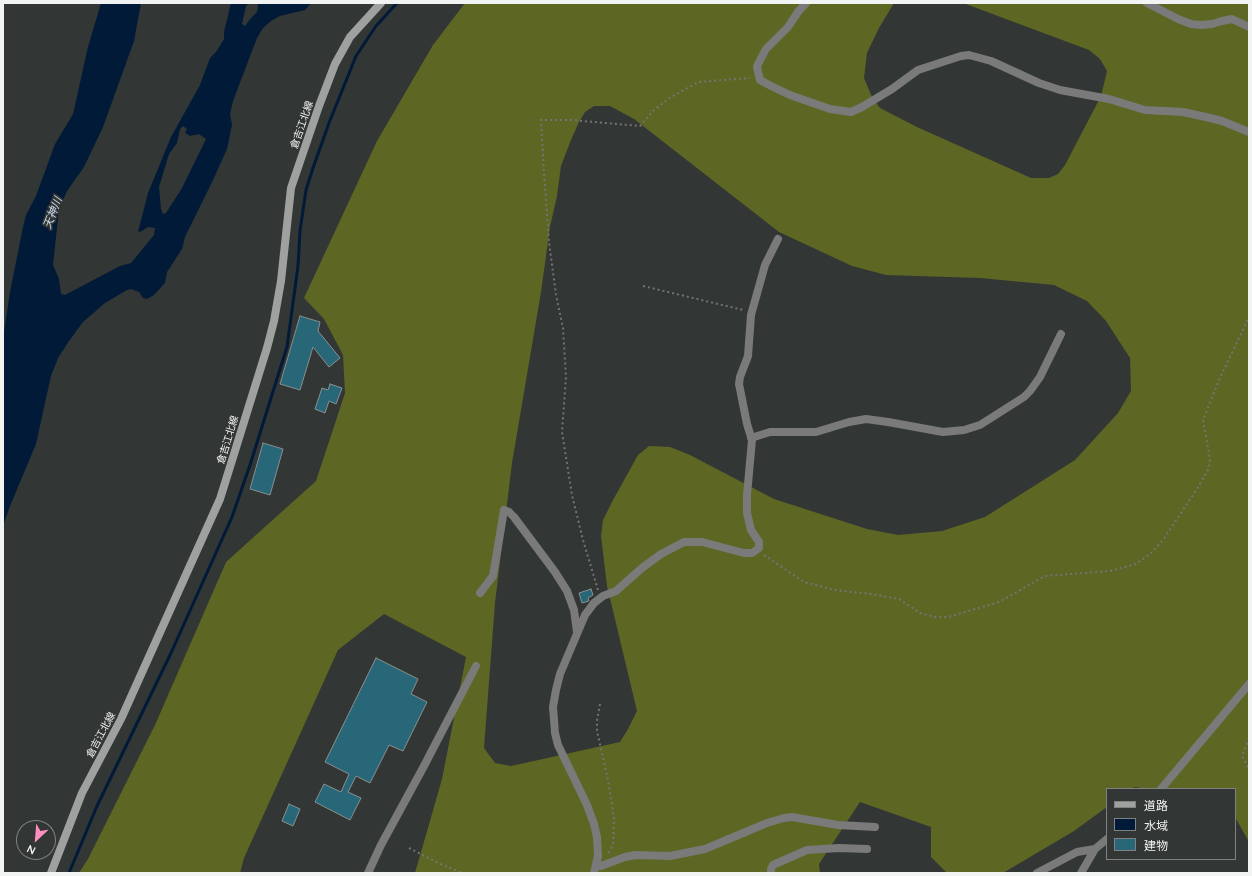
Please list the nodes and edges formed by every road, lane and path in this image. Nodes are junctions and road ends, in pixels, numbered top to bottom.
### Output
1 (381, 3) edge
2 (806, 3) edge
3 (1147, 3) edge
4 (1249, 27) edge
5 (759, 77) junction
6 (1249, 132) edge
7 (778, 239) dead end
8 (643, 286) dead end
9 (752, 312) junction
10 (1249, 316) edge
11 (1061, 334) dead end
12 (751, 438) junction
13 (756, 551) junction
14 (480, 593) dead end
15 (600, 597) dead end
16 (577, 633) junction
17 (476, 666) dead end
18 (1249, 684) edge
19 (600, 704) dead end
20 (1249, 738) edge
21 (1249, 769) edge
22 (1163, 788) edge
23 (875, 827) dead end
24 (1106, 840) edge
25 (409, 848) dead end
26 (867, 849) dead end
27 (1095, 849) junction
28 (597, 868) edge
29 (51, 873) edge
30 (368, 873) edge
31 (462, 873) edge
32 (771, 873) edge
33 (1037, 873) edge
34 (1080, 873) edge

1 - 29 main road, 倉吉江北線
2 - 5 street
3 - 4 street
5 - 6 street
5 - 15 path
7 - 9 street
8 - 9 path
9 - 12 street
10 - 13 path
11 - 12 street
12 - 13 street
13 - 16 street
14 - 16 street
16 - 28 street
17 - 30 street
18 - 22 street
19 - 28 path
20 - 21 path
23 - 28 street
24 - 27 street
25 - 31 path
26 - 32 street
27 - 33 street
27 - 34 street

